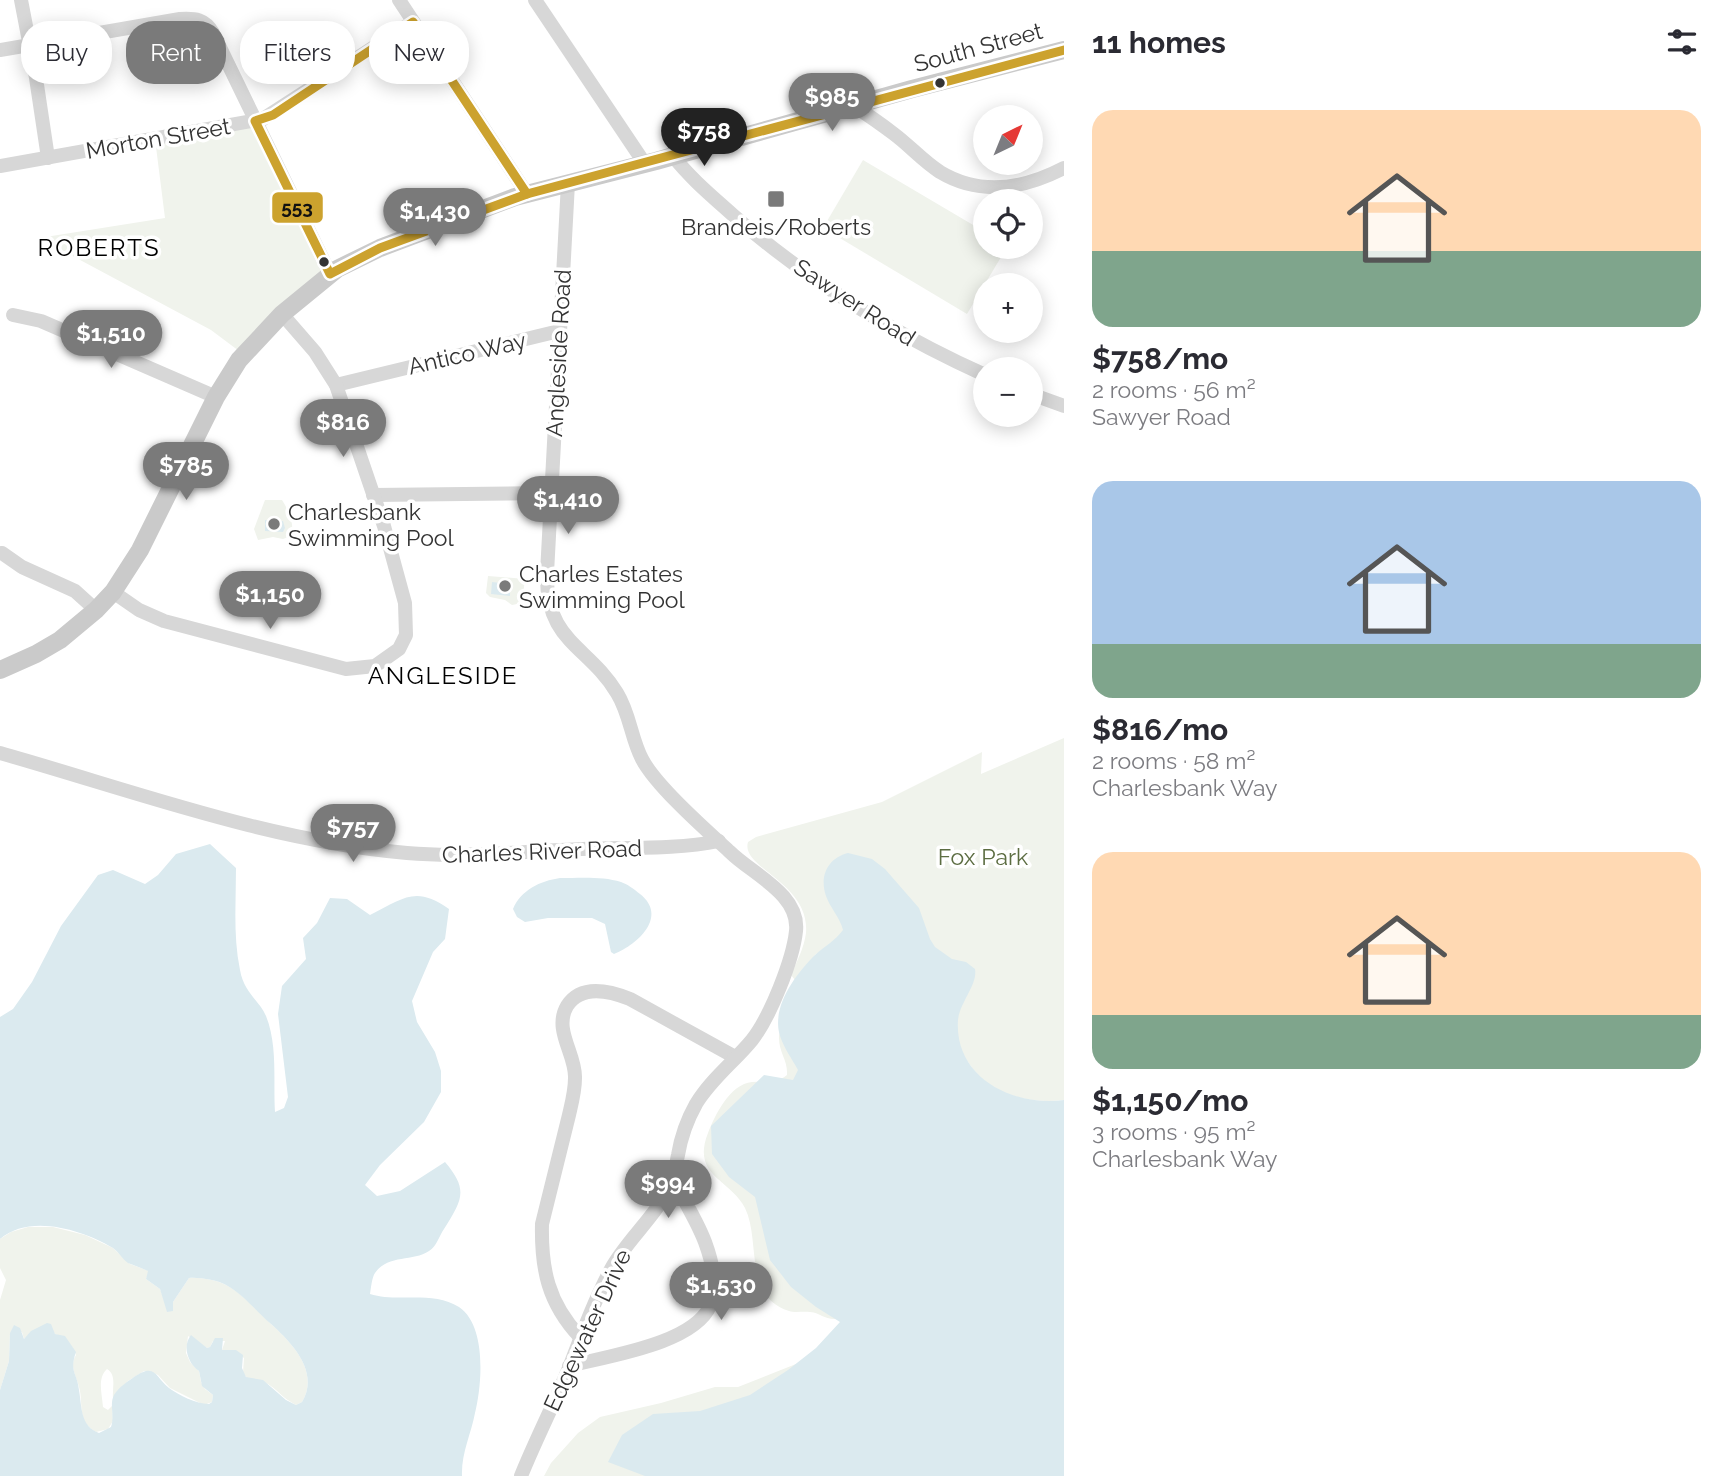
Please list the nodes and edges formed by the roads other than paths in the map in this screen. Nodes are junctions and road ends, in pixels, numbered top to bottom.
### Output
1 (21, 0) edge
2 (399, 0) edge
3 (535, 0) edge
4 (25, 21) edge
5 (412, 21) edge
6 (112, 31) edge
7 (21, 47) edge
8 (0, 50) edge
9 (1064, 50) edge
10 (369, 51) edge
11 (36, 84) edge
12 (454, 84) edge
13 (854, 106) junction
14 (255, 121) junction
15 (673, 156) junction
16 (48, 158) junction
17 (645, 164) junction
18 (0, 166) edge
19 (1064, 168) edge
20 (568, 183) junction
21 (527, 194) junction
22 (330, 274) junction
23 (282, 314) junction
24 (13, 315) dead end
25 (559, 331) junction
26 (973, 370) edge
27 (336, 384) junction
28 (216, 397) junction
29 (1043, 398) edge
30 (1064, 406) edge
31 (551, 493) junction
32 (373, 495) junction
33 (2, 553) dead end
34 (113, 592) junction
35 (96, 610) junction
36 (0, 670) edge
37 (0, 753) edge
38 (719, 841) junction
39 (735, 1057) junction
40 (673, 1180) junction
41 (580, 1337) junction
42 (569, 1366) junction
43 (521, 1476) edge

1 - 4 street
2 - 5 street
3 - 17 street
6 - 14 street
7 - 8 street
9 - 13 main road, South Street
10 - 14 street, Morton Street
11 - 16 street
12 - 21 street
13 - 15 main road, South Street
13 - 19 street
14 - 16 street, Morton Street
14 - 22 street
15 - 17 main road, South Street
15 - 26 street, Sawyer Road
16 - 18 street, Morton Street
17 - 20 main road, South Street
20 - 21 main road, South Street
20 - 25 street, Angleside Road
21 - 22 main road, South Street
22 - 23 main road, South Street
23 - 27 street
23 - 28 main road, South Street
24 - 28 street
25 - 27 street, Antico Way
25 - 31 street, Angleside Road
27 - 32 street
28 - 34 main road, South Street
29 - 30 street
31 - 32 street
31 - 38 street, Angleside Road
32 - 34 street
33 - 35 street
34 - 35 main road, South Street
35 - 36 main road, South Street
37 - 38 street, Charles River Road
38 - 39 street, Edgewater Drive
39 - 40 street, Edgewater Drive
39 - 41 street
40 - 41 street, Edgewater Drive
40 - 42 street
41 - 42 street, Edgewater Drive
42 - 43 street, Edgewater Drive

